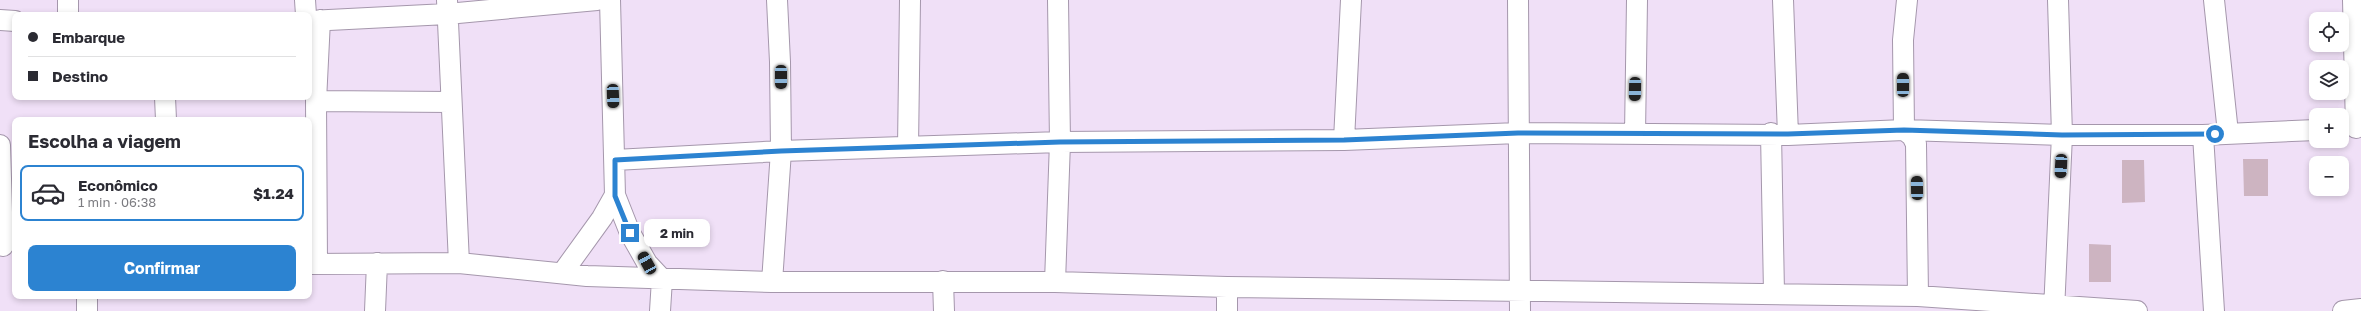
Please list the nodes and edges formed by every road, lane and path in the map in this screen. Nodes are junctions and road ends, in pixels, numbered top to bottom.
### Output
1 (68, 0) edge
2 (305, 0) edge
3 (596, 0) edge
4 (610, 0) edge
5 (777, 0) edge
6 (910, 0) edge
7 (1058, 0) edge
8 (1351, 0) edge
9 (1518, 0) edge
10 (1637, 0) edge
11 (1783, 0) edge
12 (1907, 0) edge
13 (2058, 0) edge
14 (2214, 0) edge
15 (2353, 0) edge
16 (447, 7) edge
17 (68, 12) edge
18 (309, 12) edge
19 (312, 19) edge
20 (0, 20) edge
21 (12, 21) edge
22 (165, 100) edge
23 (316, 101) junction
24 (452, 102) junction
25 (166, 117) edge
26 (2353, 128) edge
27 (1904, 130) junction
28 (2309, 130) edge
29 (1518, 133) junction
30 (2228, 133) junction
31 (1635, 134) junction
32 (1779, 134) junction
33 (2203, 134) junction
34 (2062, 135) junction
35 (1344, 140) junction
36 (1060, 142) junction
37 (0, 145) edge
38 (908, 148) junction
39 (781, 151) junction
40 (615, 160) junction
41 (615, 196) junction
42 (6, 246) edge
43 (377, 263) junction
44 (459, 263) junction
45 (313, 264) edge
46 (563, 272) junction
47 (662, 279) junction
48 (944, 281) junction
49 (772, 282) junction
50 (1055, 282) junction
51 (1227, 287) junction
52 (1520, 289) junction
53 (1774, 293) junction
54 (1918, 296) junction
55 (87, 299) edge
56 (1830, 303) edge
57 (2054, 307) edge
58 (2361, 309) edge
59 (87, 311) edge
60 (375, 311) edge
61 (660, 311) edge
62 (944, 311) edge
63 (1227, 311) edge
64 (1520, 311) edge
65 (2136, 311) edge
66 (2214, 311) edge
67 (2343, 311) edge

1 - 17 street
2 - 18 street
3 - 16 street
4 - 40 street
5 - 39 street
6 - 38 street
7 - 36 street
8 - 35 street
9 - 29 street
10 - 31 street
11 - 32 street
12 - 27 street
13 - 34 street
14 - 30 street
15 - 26 street
16 - 19 street
16 - 24 street
19 - 23 street
20 - 21 street
22 - 25 street
23 - 24 street
23 - 45 street
24 - 44 street
27 - 32 street
27 - 34 street
27 - 54 street
28 - 30 street
29 - 31 street
29 - 35 street
29 - 52 street
30 - 33 street
31 - 32 street
32 - 53 street
33 - 34 street
33 - 66 street
34 - 57 street
35 - 36 street
36 - 38 street
36 - 50 street
37 - 42 street
38 - 39 street
39 - 40 street
39 - 49 street
40 - 41 street
41 - 46 street
41 - 47 street
43 - 44 street
43 - 45 street
43 - 60 street
44 - 46 street
46 - 47 street
47 - 49 street
47 - 61 street
48 - 49 street
48 - 50 street
48 - 62 street
50 - 51 street
51 - 52 street
51 - 63 street
52 - 53 street
52 - 64 street
53 - 56 street
54 - 56 street
54 - 57 street
55 - 59 street
57 - 65 street
58 - 67 street

